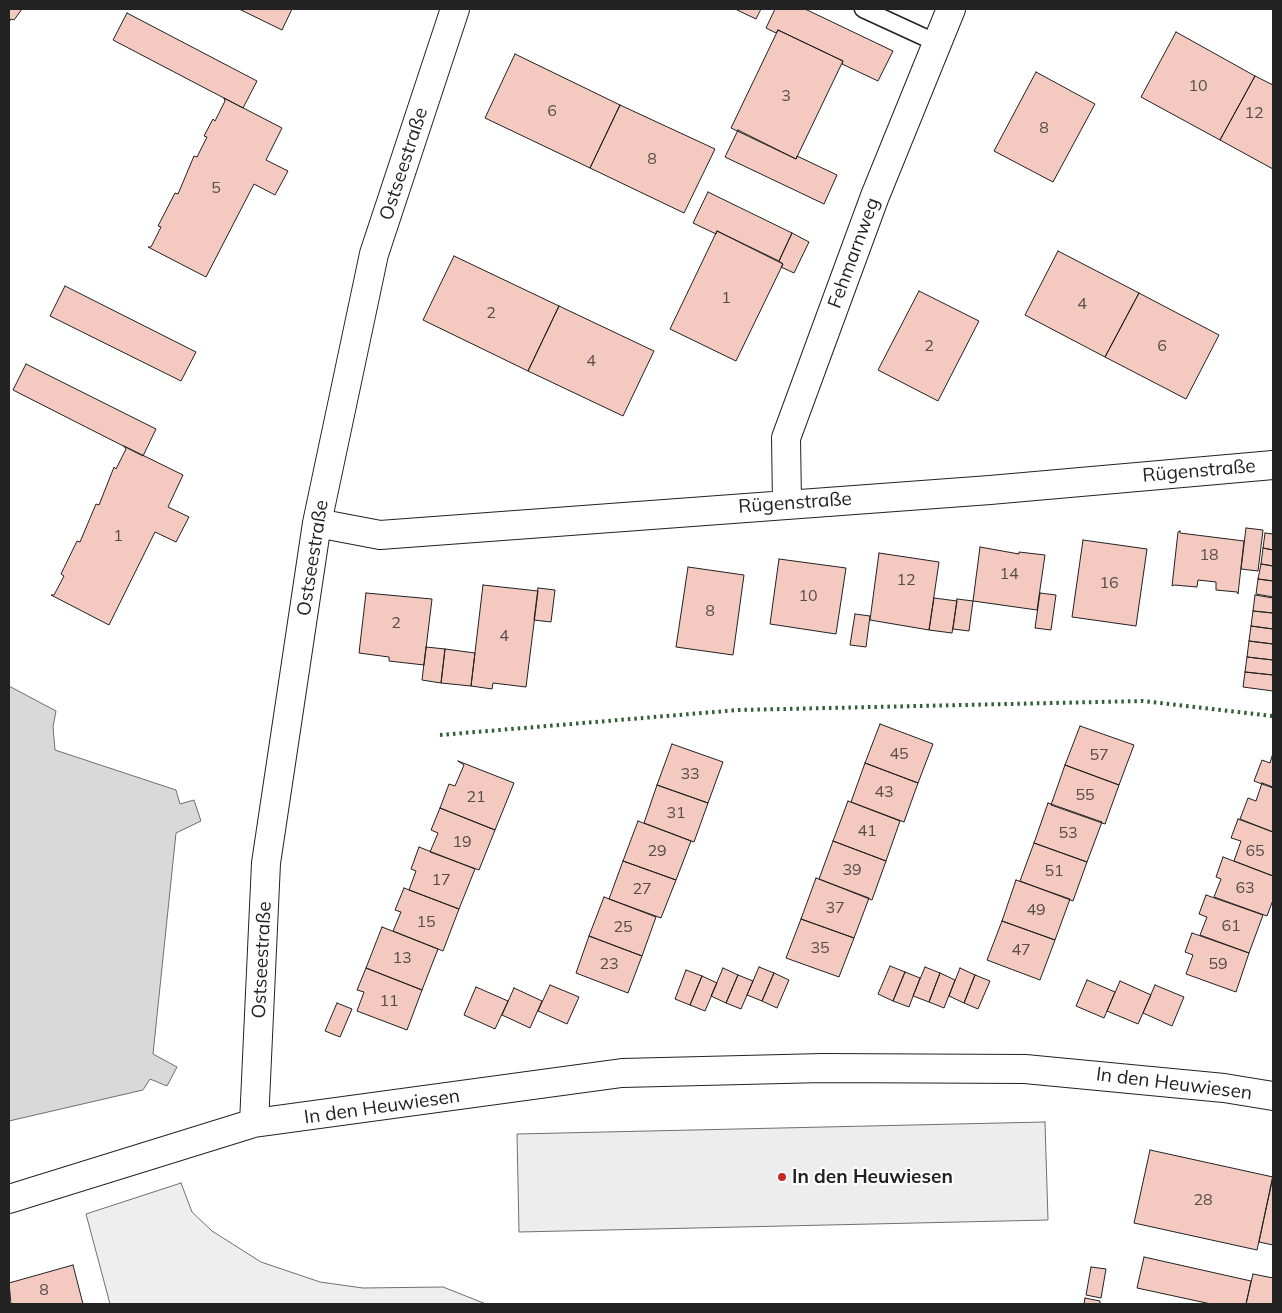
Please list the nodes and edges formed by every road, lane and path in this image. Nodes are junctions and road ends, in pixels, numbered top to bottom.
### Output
1 (455, 9) edge
2 (863, 9) edge
3 (951, 9) edge
4 (937, 43) junction
5 (1273, 465) edge
6 (787, 503) junction
7 (317, 523) junction
8 (1273, 1096) edge
9 (254, 1124) junction
10 (9, 1199) edge

1 - 7 street, Ostseestraße
2 - 4 lane
3 - 4 street, Fehmarnweg
4 - 6 street, Fehmarnweg
5 - 6 street, Rügenstraße
6 - 7 street, Rügenstraße
7 - 9 street, Ostseestraße
8 - 9 street, In den Heuwiesen
9 - 10 street, In den Heuwiesen

